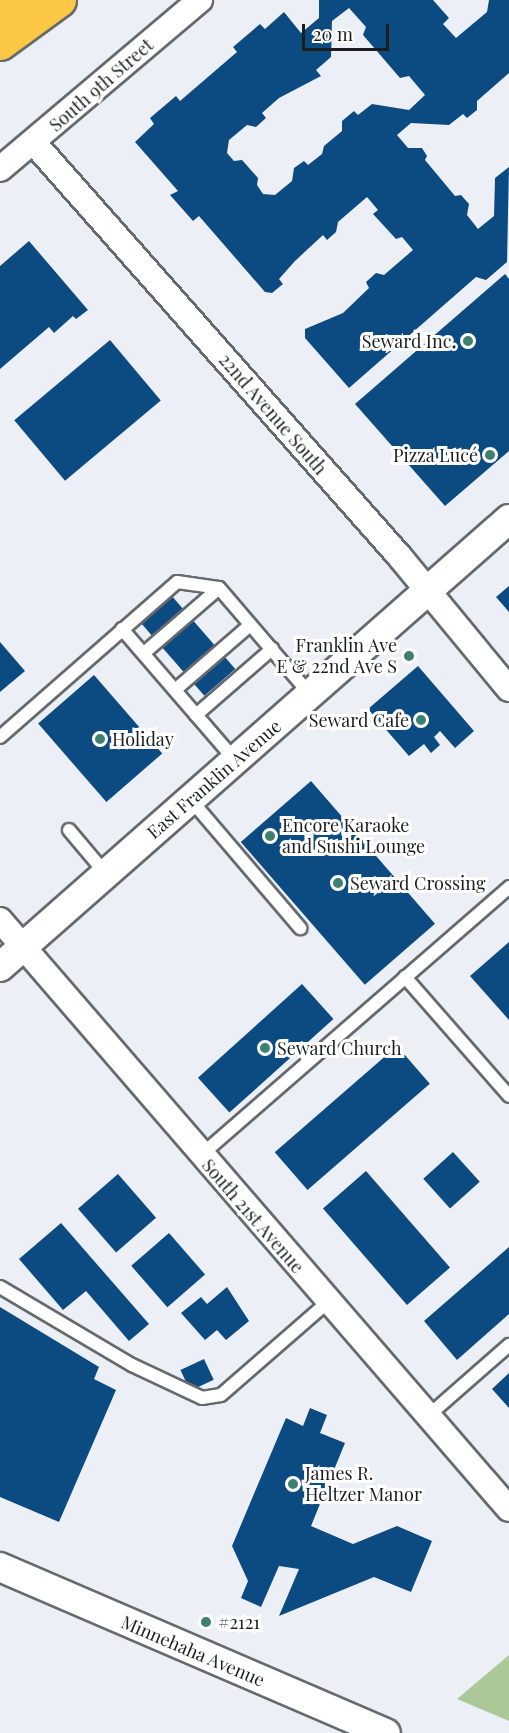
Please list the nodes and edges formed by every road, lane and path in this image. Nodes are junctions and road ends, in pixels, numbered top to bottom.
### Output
1 (15, 0) edge
2 (59, 0) edge
3 (200, 0) edge
4 (0, 13) edge
5 (0, 43) edge
6 (34, 143) junction
7 (0, 169) edge
8 (509, 519) edge
9 (219, 588) junction
10 (428, 591) junction
11 (250, 625) junction
12 (122, 629) junction
13 (272, 649) junction
14 (144, 654) junction
15 (509, 689) edge
16 (175, 690) junction
17 (310, 694) junction
18 (196, 715) junction
19 (0, 737) edge
20 (235, 760) junction
21 (190, 799) junction
22 (69, 830) dead end
23 (106, 874) junction
24 (509, 887) edge
25 (0, 920) edge
26 (300, 928) dead end
27 (23, 946) junction
28 (0, 967) edge
29 (405, 976) junction
30 (509, 1096) edge
31 (200, 1156) junction
32 (0, 1287) edge
33 (328, 1302) junction
34 (509, 1345) edge
35 (428, 1416) junction
36 (509, 1509) edge
37 (0, 1567) edge
38 (386, 1733) edge

1 - 4 highway
2 - 5 highway
3 - 6 street, South 9th Street
6 - 7 street, South 9th Street
6 - 10 street, 22nd Avenue South
8 - 10 street, East Franklin Avenue
9 - 11 lane
9 - 12 lane
9 - 14 lane
10 - 15 street, 22nd Avenue South
10 - 17 street, East Franklin Avenue
11 - 13 lane
11 - 16 lane
12 - 14 lane
12 - 19 lane
13 - 17 lane
13 - 18 lane
14 - 16 lane
16 - 18 lane
17 - 20 street, East Franklin Avenue
18 - 20 lane
20 - 21 street, East Franklin Avenue
21 - 23 street, East Franklin Avenue
21 - 26 lane
22 - 23 lane
23 - 27 street, East Franklin Avenue
24 - 29 lane
25 - 27 street, South 21st Avenue
27 - 28 street, East Franklin Avenue
27 - 31 street, South 21st Avenue
29 - 30 lane
29 - 31 lane
31 - 33 street, South 21st Avenue
32 - 33 lane
33 - 35 street, South 21st Avenue
34 - 35 lane
35 - 36 street, South 21st Avenue
37 - 38 street, Minnehaha Avenue

